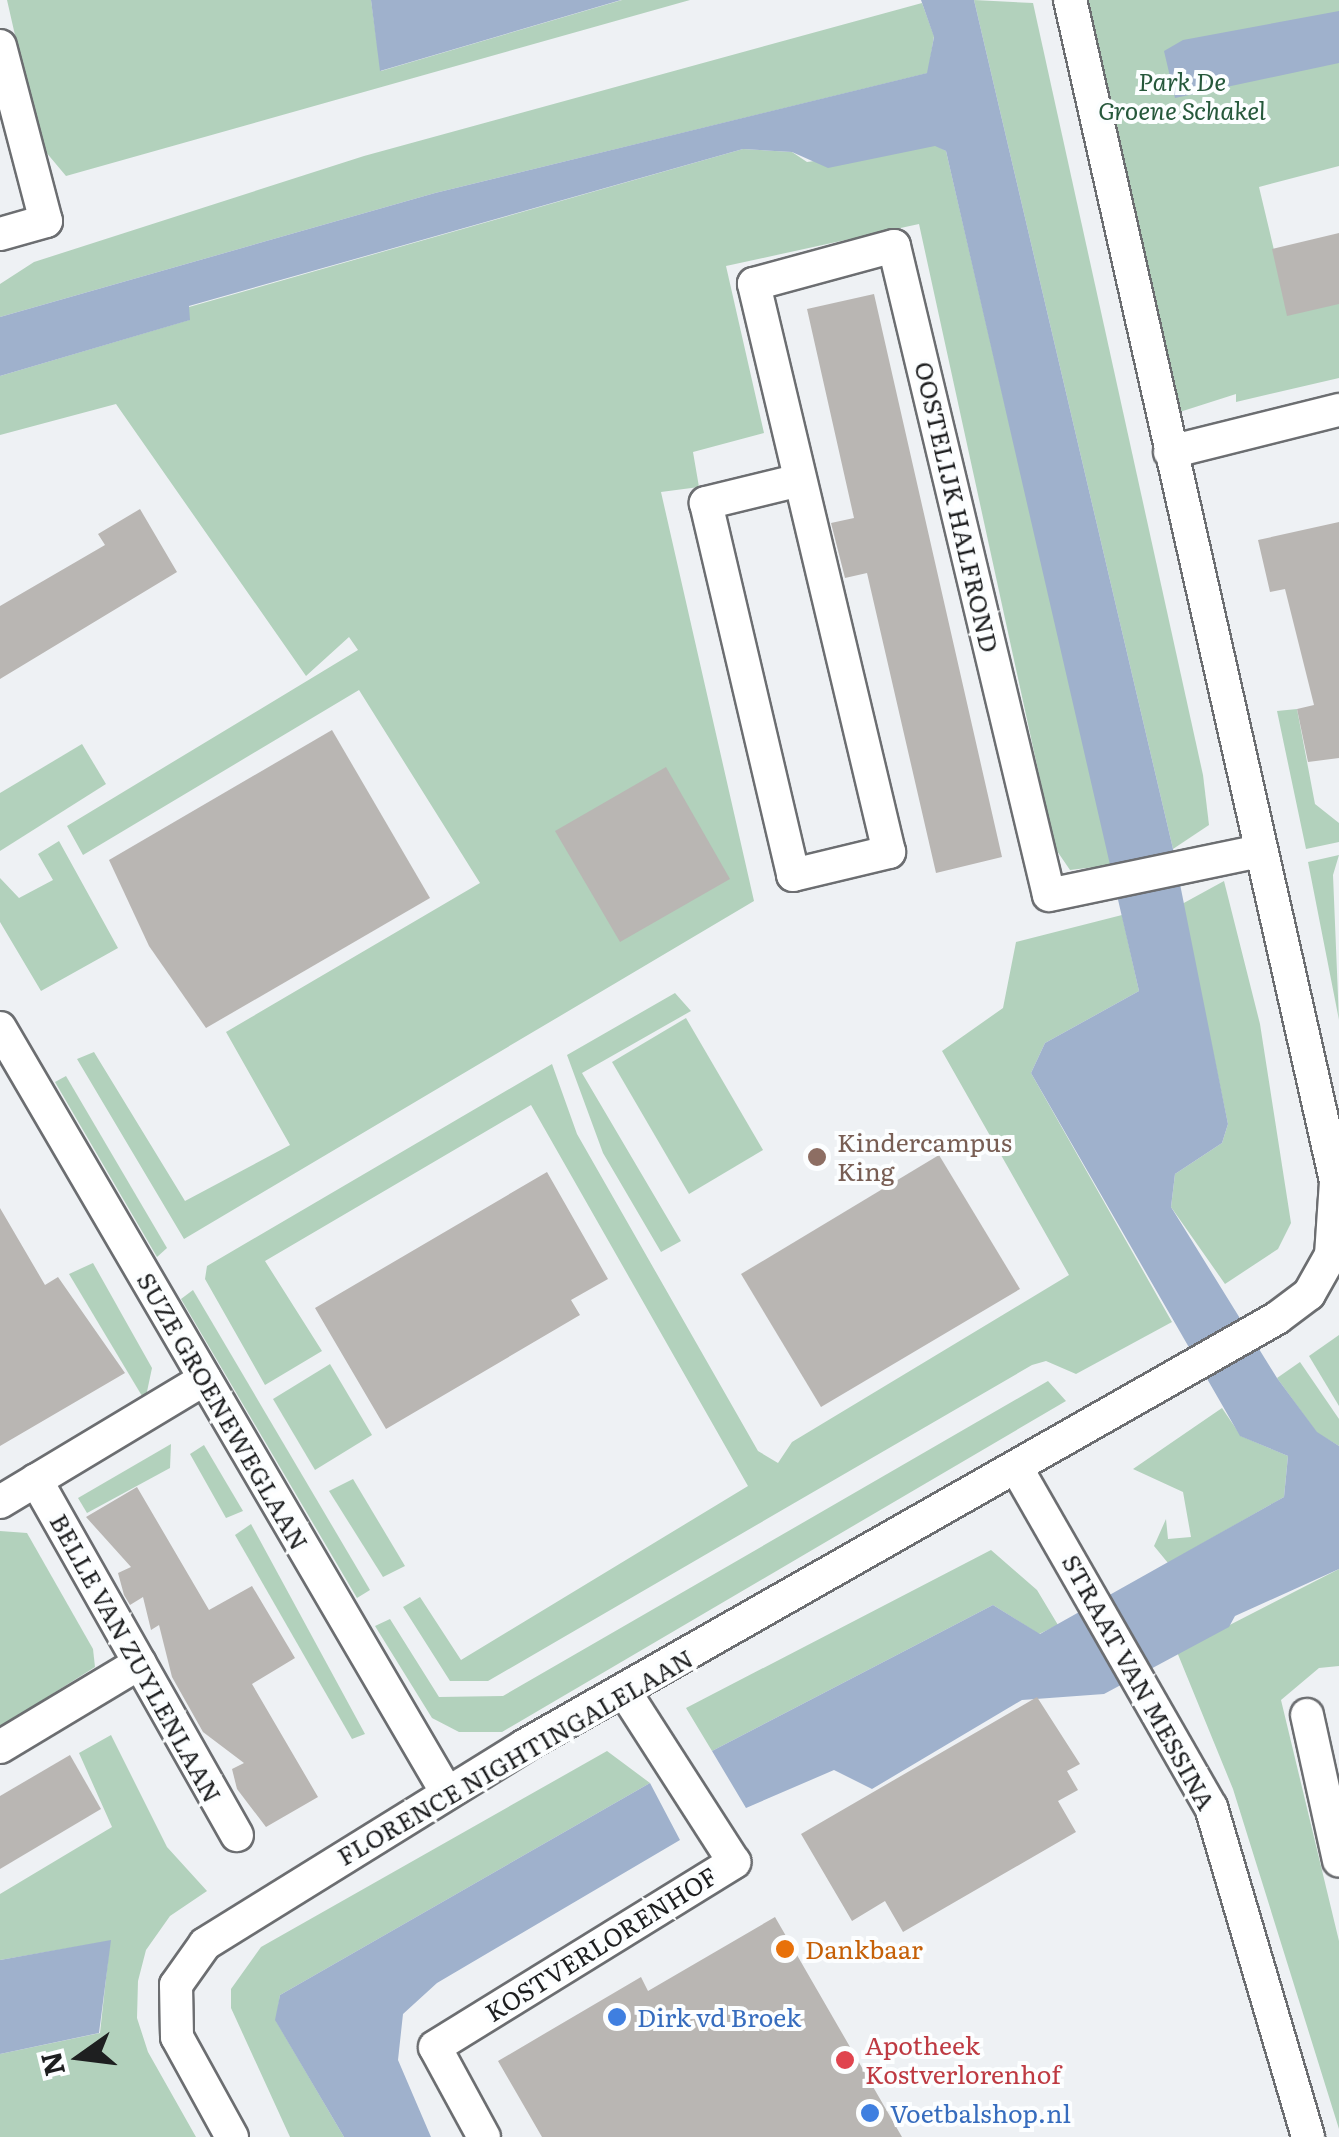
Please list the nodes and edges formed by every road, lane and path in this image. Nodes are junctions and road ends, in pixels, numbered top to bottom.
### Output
1 (1070, 0) edge
2 (0, 46) edge
3 (0, 234) edge
4 (1339, 410) edge
5 (1170, 452) junction
6 (796, 480) junction
7 (1260, 851) junction
8 (0, 1028) edge
9 (205, 1379) junction
10 (1016, 1466) junction
11 (36, 1480) junction
12 (0, 1502) edge
13 (140, 1664) junction
14 (625, 1692) junction
15 (1307, 1714) dead end
16 (0, 1747) edge
17 (447, 1794) junction
18 (237, 1836) dead end
19 (1339, 1860) edge
20 (232, 2137) edge
21 (484, 2137) edge
22 (1308, 2137) edge

1 - 5 street
2 - 3 street
4 - 5 street
5 - 7 street
6 - 6 street, OOSTELIJK HALFROND
6 - 7 street, OOSTELIJK HALFROND
7 - 10 street
8 - 9 street, SUZE GROENEWEGLAAN
9 - 11 street
9 - 17 street, SUZE GROENEWEGLAAN
10 - 14 street, FLORENCE NIGHTINGALELAAN
10 - 22 street, STRAAT VAN MESSINA
11 - 12 street
11 - 13 street, BELLE VAN ZUYLENLAAN
13 - 16 street
13 - 18 street, BELLE VAN ZUYLENLAAN
14 - 17 street, FLORENCE NIGHTINGALELAAN
14 - 21 street, KOSTVERLORENHOF
15 - 19 street
17 - 20 street, FLORENCE NIGHTINGALELAAN

